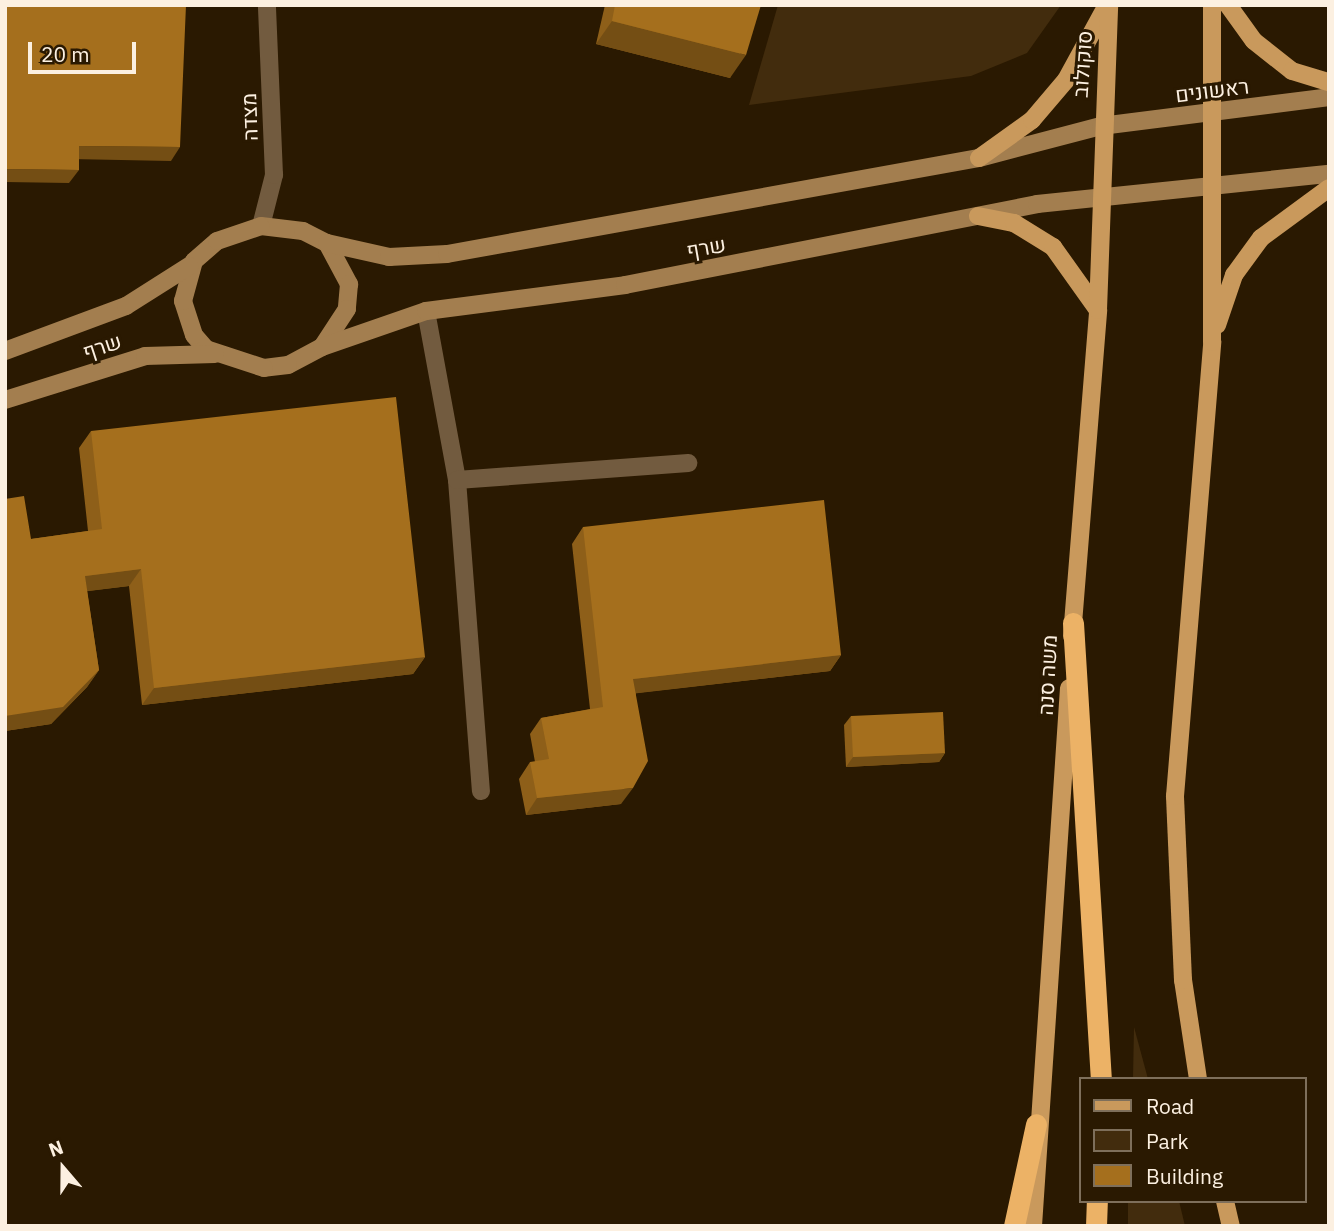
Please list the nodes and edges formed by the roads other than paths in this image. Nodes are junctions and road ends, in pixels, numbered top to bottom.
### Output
1 (267, 5) edge
2 (1108, 5) edge
3 (1212, 5) edge
4 (1228, 5) edge
5 (1329, 82) edge
6 (1329, 97) edge
7 (1215, 114) junction
8 (1101, 126) junction
9 (979, 158) junction
10 (1329, 174) edge
11 (1214, 187) junction
12 (1329, 188) edge
13 (1101, 198) junction
14 (978, 216) junction
15 (261, 226) junction
16 (327, 243) junction
17 (194, 261) junction
18 (1098, 310) junction
19 (426, 311) junction
20 (1212, 342) junction
21 (322, 346) junction
22 (5, 351) edge
23 (215, 355) junction
24 (5, 400) edge
25 (688, 463) dead end
26 (457, 480) junction
27 (1073, 623) junction
28 (481, 790) dead end
29 (1101, 1077) edge
30 (1198, 1077) edge
31 (1036, 1124) junction
32 (1097, 1203) edge
33 (1225, 1203) edge
34 (1014, 1226) edge
35 (1033, 1226) edge
36 (1096, 1226) edge
37 (1231, 1226) edge

1 - 15 street, מצדה
2 - 8 main road, סוקולוב
2 - 9 main road
3 - 7 main road
4 - 5 main road
6 - 7 street, ראשונים
7 - 8 street, ראשונים
7 - 11 main road
8 - 9 street, שרף
8 - 13 main road, משה סנה
9 - 16 street, שרף
10 - 11 street
11 - 13 street
11 - 20 main road
12 - 20 main road
13 - 14 street, שרף
13 - 18 main road, משה סנה
14 - 18 main road
14 - 19 street, שרף
15 - 16 street
15 - 17 street
16 - 21 street
17 - 22 street, שרף
17 - 23 street
18 - 27 main road, משה סנה
19 - 21 street, שרף
19 - 26 street
20 - 30 main road
21 - 23 street
23 - 24 street, שרף
25 - 26 street
26 - 28 street
27 - 29 highway
27 - 31 main road, משה סנה
31 - 34 highway
31 - 35 main road, משה סנה
32 - 36 highway
33 - 37 main road

